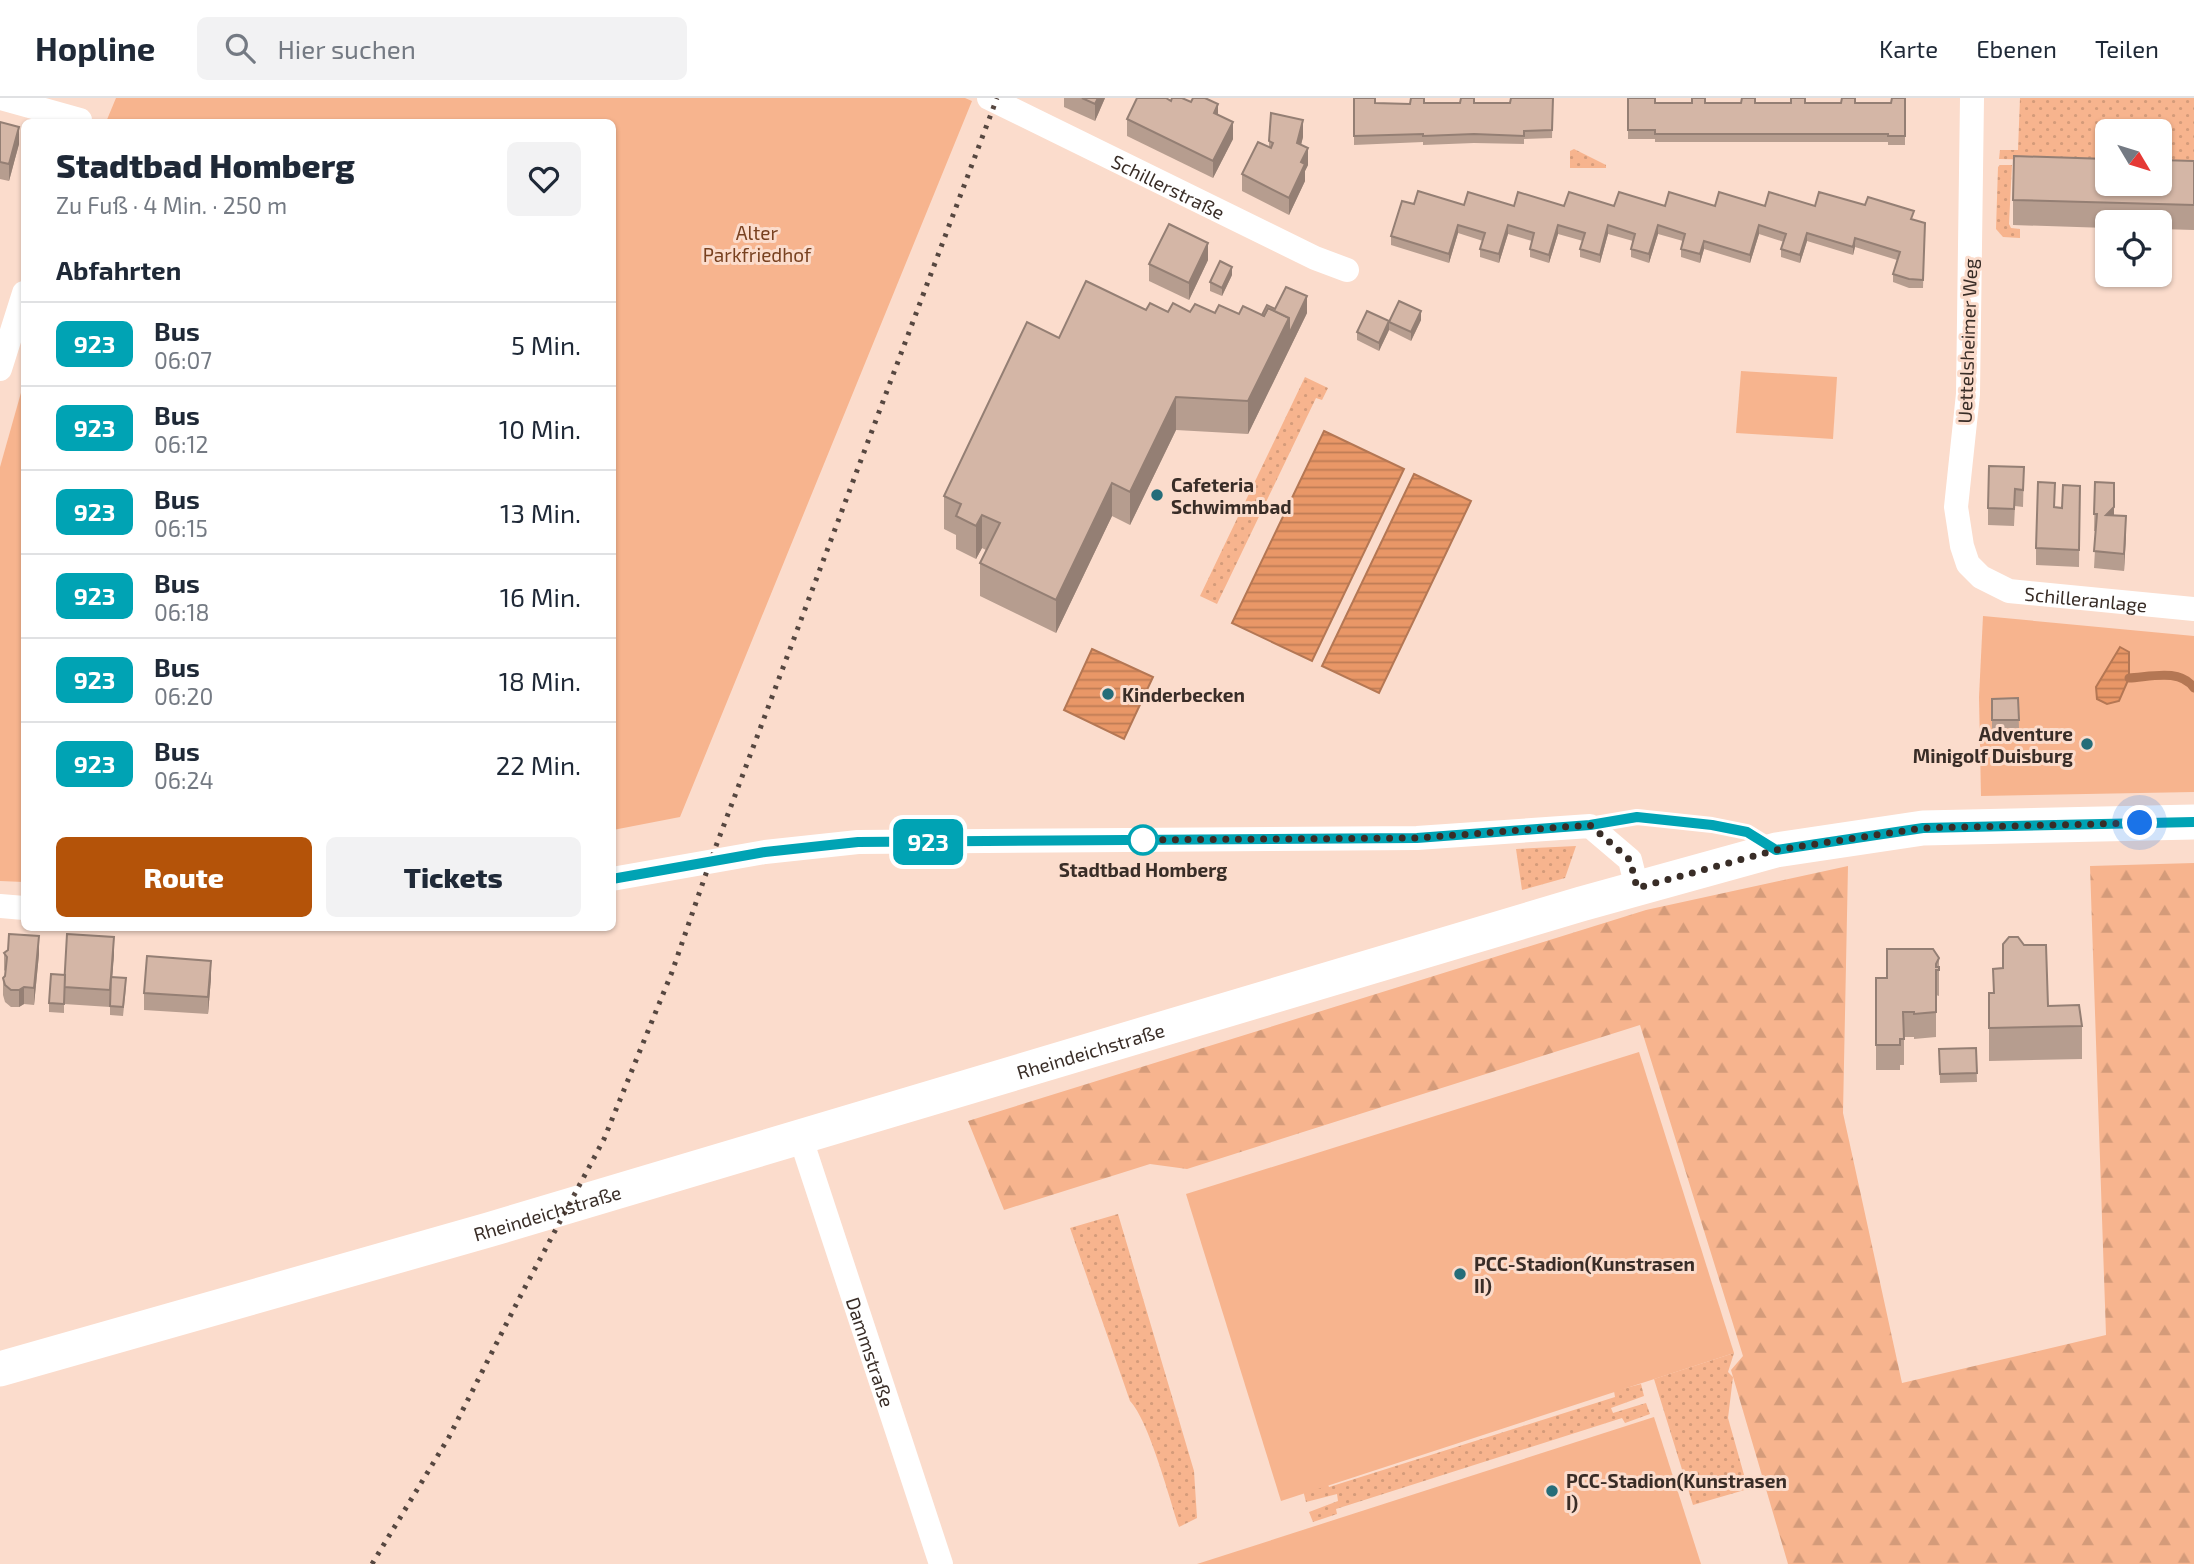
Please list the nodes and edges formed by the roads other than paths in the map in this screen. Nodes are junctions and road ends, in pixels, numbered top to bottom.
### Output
1 (1, 98) edge
2 (989, 98) edge
3 (1972, 98) edge
4 (82, 113) edge
5 (1347, 271) dead end
6 (21, 302) edge
7 (0, 369) edge
8 (1981, 577) joint
9 (2194, 609) edge
10 (2194, 822) edge
11 (616, 878) edge
12 (1637, 888) junction
13 (0, 906) edge
14 (21, 908) edge
15 (801, 1139) junction
16 (0, 1369) edge
17 (941, 1564) edge

1 - 4 street
2 - 5 street, Schillerstraße
3 - 8 street, Uettelsheimer Weg
6 - 7 street
8 - 9 street, Schilleranlage
10 - 12 main road, Rheindeichstraße
11 - 12 street
12 - 15 main road, Rheindeichstraße
13 - 14 street
15 - 16 main road, Rheindeichstraße
15 - 17 street, Dammstraße

